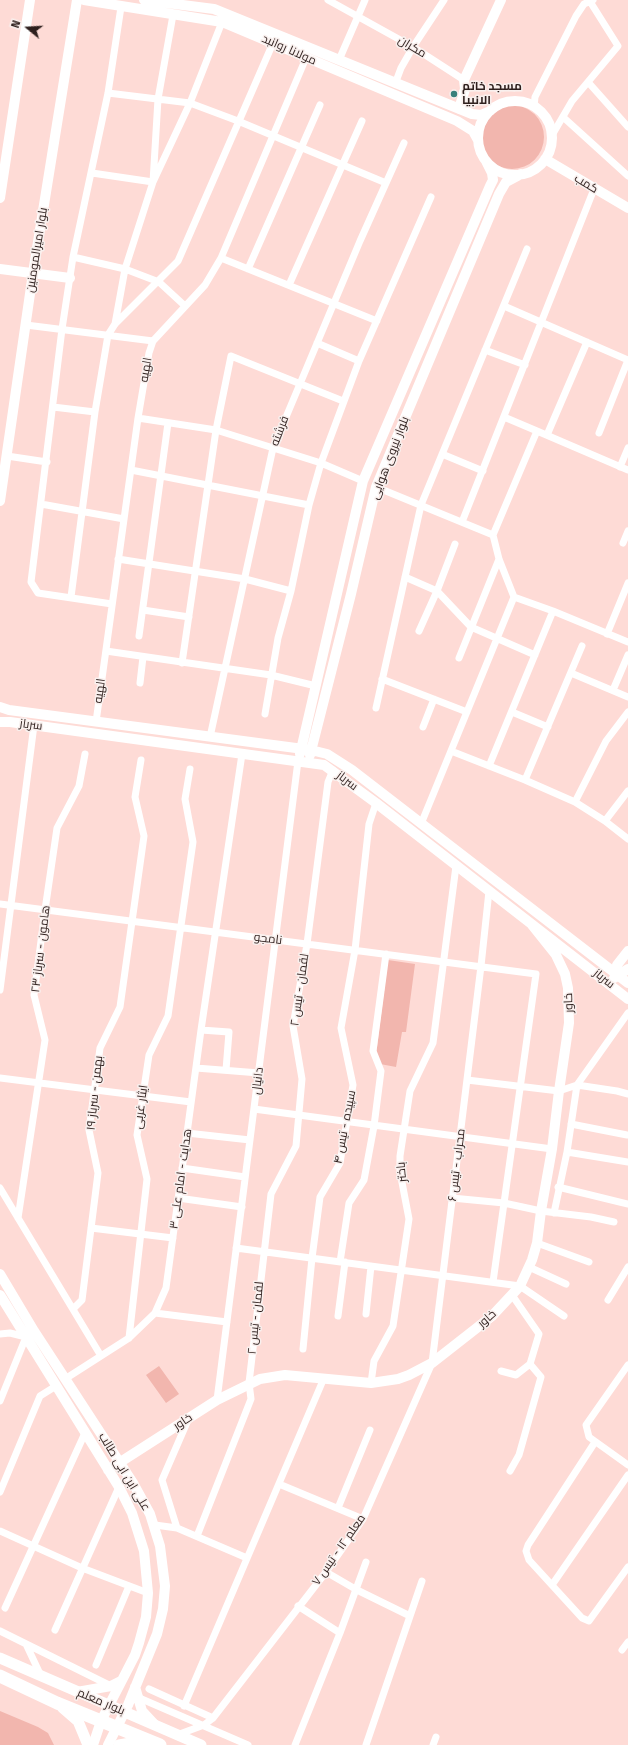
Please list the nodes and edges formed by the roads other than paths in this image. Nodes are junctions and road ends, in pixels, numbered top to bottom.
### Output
1 (30, 0) edge
2 (77, 0) edge
3 (84, 0) edge
4 (147, 0) edge
5 (328, 0) edge
6 (365, 0) edge
7 (444, 0) edge
8 (501, 0) edge
9 (591, 0) edge
10 (122, 7) junction
11 (173, 15) junction
12 (358, 16) junction
13 (222, 22) junction
14 (263, 33) junction
15 (273, 43) junction
16 (413, 47) junction
17 (306, 58) junction
18 (339, 60) junction
19 (464, 80) junction
20 (588, 82) junction
21 (395, 84) junction
22 (108, 93) junction
23 (158, 99) junction
24 (190, 104) junction
25 (320, 105) dead end
26 (534, 107) junction
27 (459, 109) junction
28 (490, 111) junction
29 (563, 117) junction
30 (238, 121) junction
31 (362, 121) dead end
32 (628, 128) edge
33 (274, 136) junction
34 (551, 136) junction
35 (478, 140) junction
36 (404, 143) dead end
37 (301, 148) junction
38 (545, 159) junction
39 (486, 161) junction
40 (343, 165) junction
41 (92, 173) junction
42 (521, 174) junction
43 (628, 176) edge
44 (492, 180) junction
45 (153, 182) junction
46 (386, 184) junction
47 (503, 187) junction
48 (594, 189) junction
49 (431, 197) dead end
50 (0, 198) edge
51 (628, 208) edge
52 (527, 249) dead end
53 (73, 257) junction
54 (221, 258) junction
55 (0, 269) edge
56 (125, 269) junction
57 (248, 270) junction
58 (33, 273) junction
59 (70, 278) junction
60 (159, 282) junction
61 (289, 285) junction
62 (334, 303) junction
63 (185, 306) junction
64 (504, 306) junction
65 (377, 321) junction
66 (541, 322) junction
67 (115, 324) junction
68 (26, 325) junction
69 (62, 329) junction
70 (108, 335) junction
71 (153, 341) junction
72 (587, 342) junction
73 (317, 343) junction
74 (484, 350) junction
75 (628, 360) edge
76 (359, 361) junction
77 (524, 365) junction
78 (300, 383) junction
79 (343, 401) junction
80 (53, 408) junction
81 (95, 412) junction
82 (504, 417) junction
83 (138, 418) junction
84 (168, 423) junction
85 (216, 430) junction
86 (537, 431) junction
87 (599, 433) dead end
88 (547, 435) junction
89 (273, 448) junction
90 (628, 448) edge
91 (442, 454) junction
92 (6, 456) junction
93 (46, 462) junction
94 (321, 463) junction
95 (620, 467) junction
96 (131, 470) junction
97 (628, 470) edge
98 (483, 471) junction
99 (161, 475) junction
100 (363, 482) junction
101 (208, 484) junction
102 (376, 486) junction
103 (263, 495) junction
104 (0, 501) edge
105 (41, 504) junction
106 (309, 505) junction
107 (421, 506) junction
108 (82, 512) junction
109 (124, 518) junction
110 (462, 522) junction
111 (628, 531) edge
112 (493, 535) junction
113 (623, 543) dead end
114 (455, 544) dead end
115 (118, 559) junction
116 (499, 559) junction
117 (149, 564) junction
118 (196, 571) junction
119 (405, 577) junction
120 (246, 579) junction
121 (628, 583) edge
122 (291, 591) junction
123 (437, 591) junction
124 (339, 592) junction
125 (351, 594) junction
126 (71, 597) junction
127 (514, 597) junction
128 (112, 604) junction
129 (143, 610) junction
130 (553, 611) junction
131 (189, 617) junction
132 (472, 627) junction
133 (419, 631) dead end
134 (607, 634) junction
135 (140, 636) dead end
136 (497, 639) junction
137 (628, 642) edge
138 (582, 646) dead end
139 (106, 651) junction
140 (535, 655) junction
141 (628, 655) edge
142 (143, 657) junction
143 (459, 658) dead end
144 (182, 663) junction
145 (225, 669) junction
146 (571, 673) junction
147 (271, 676) junction
148 (382, 679) junction
149 (140, 682) dead end
150 (316, 686) junction
151 (613, 690) junction
152 (628, 697) edge
153 (434, 699) junction
154 (0, 708) edge
155 (376, 708) dead end
156 (467, 712) junction
157 (512, 712) junction
158 (628, 712) edge
159 (265, 714) dead end
160 (0, 722) edge
161 (96, 722) junction
162 (34, 725) junction
163 (423, 727) dead end
164 (548, 727) junction
165 (94, 734) junction
166 (210, 737) junction
167 (306, 749) junction
168 (451, 751) junction
169 (85, 754) dead end
170 (242, 754) junction
171 (141, 760) dead end
172 (298, 761) junction
173 (309, 763) junction
174 (489, 766) junction
175 (190, 769) dead end
176 (333, 770) junction
177 (525, 780) junction
178 (628, 792) edge
179 (575, 802) junction
180 (376, 803) junction
181 (605, 821) junction
182 (421, 824) junction
183 (413, 832) junction
184 (628, 839) edge
185 (456, 866) junction
186 (489, 891) junction
187 (0, 904) edge
188 (12, 906) junction
189 (45, 910) junction
190 (131, 921) junction
191 (532, 925) junction
192 (180, 928) junction
193 (215, 932) junction
194 (276, 940) junction
195 (307, 944) junction
196 (355, 950) junction
197 (628, 951) edge
198 (386, 954) junction
199 (576, 957) junction
200 (442, 961) junction
201 (481, 966) junction
202 (562, 969) junction
203 (628, 969) edge
204 (617, 974) junction
205 (609, 983) junction
206 (628, 983) edge
207 (0, 990) edge
208 (628, 999) edge
209 (628, 1015) edge
210 (201, 1030) junction
211 (196, 1068) junction
212 (226, 1070) junction
213 (259, 1073) junction
214 (0, 1078) edge
215 (467, 1080) junction
216 (39, 1083) junction
217 (520, 1086) junction
218 (577, 1086) junction
219 (94, 1090) junction
220 (559, 1091) junction
221 (628, 1094) edge
222 (143, 1096) junction
223 (191, 1102) junction
224 (254, 1109) junction
225 (299, 1116) junction
226 (347, 1122) junction
227 (571, 1124) junction
228 (374, 1126) junction
229 (404, 1130) junction
230 (187, 1133) junction
231 (627, 1135) dead end
232 (460, 1138) junction
233 (250, 1140) junction
234 (512, 1144) junction
235 (552, 1149) junction
236 (567, 1152) junction
237 (628, 1162) edge
238 (182, 1168) junction
239 (246, 1177) junction
240 (558, 1187) junction
241 (0, 1188) edge
242 (178, 1198) junction
243 (452, 1198) junction
244 (504, 1203) junction
245 (628, 1204) edge
246 (242, 1207) junction
247 (541, 1211) junction
248 (554, 1213) junction
249 (18, 1218) junction
250 (614, 1222) dead end
251 (91, 1228) junction
252 (142, 1234) junction
253 (173, 1238) junction
254 (537, 1243) junction
255 (236, 1248) junction
256 (263, 1251) junction
257 (312, 1258) junction
258 (343, 1262) junction
259 (589, 1262) dead end
260 (371, 1266) junction
261 (529, 1267) junction
262 (628, 1267) edge
263 (401, 1270) junction
264 (0, 1274) edge
265 (443, 1276) junction
266 (493, 1282) junction
267 (566, 1284) dead end
268 (520, 1286) junction
269 (0, 1295) edge
270 (512, 1295) junction
271 (608, 1300) dead end
272 (73, 1309) junction
273 (155, 1313) junction
274 (366, 1314) dead end
275 (338, 1316) dead end
276 (564, 1316) dead end
277 (227, 1322) junction
278 (0, 1334) edge
279 (30, 1334) junction
280 (129, 1338) junction
281 (303, 1349) dead end
282 (101, 1356) junction
283 (432, 1363) junction
284 (530, 1364) junction
285 (628, 1365) edge
286 (501, 1371) dead end
287 (324, 1378) junction
288 (65, 1379) junction
289 (249, 1383) junction
290 (371, 1383) junction
291 (56, 1386) junction
292 (217, 1400) junction
293 (0, 1401) edge
294 (188, 1420) junction
295 (370, 1430) dead end
296 (85, 1433) junction
297 (595, 1442) junction
298 (120, 1462) junction
299 (628, 1464) edge
300 (108, 1470) junction
301 (510, 1471) dead end
302 (628, 1475) edge
303 (279, 1484) junction
304 (119, 1487) junction
305 (0, 1492) edge
306 (338, 1508) junction
307 (363, 1519) junction
308 (155, 1525) junction
309 (177, 1528) junction
310 (0, 1531) edge
311 (197, 1536) junction
312 (33, 1546) junction
313 (247, 1558) junction
314 (366, 1562) dead end
315 (628, 1567) edge
316 (82, 1568) junction
317 (326, 1572) junction
318 (422, 1581) dead end
319 (552, 1585) junction
320 (129, 1586) junction
321 (357, 1590) junction
322 (148, 1593) junction
323 (298, 1606) junction
324 (5, 1608) dead end
325 (410, 1616) junction
326 (55, 1630) dead end
327 (0, 1631) edge
328 (340, 1633) junction
329 (628, 1642) edge
330 (26, 1644) junction
331 (622, 1650) dead end
332 (0, 1658) edge
333 (96, 1665) dead end
334 (0, 1676) edge
335 (41, 1676) junction
336 (121, 1681) junction
337 (111, 1686) junction
338 (149, 1688) dead end
339 (77, 1692) junction
340 (136, 1692) junction
341 (57, 1703) junction
342 (109, 1706) junction
343 (184, 1706) junction
344 (124, 1712) junction
345 (213, 1718) junction
346 (101, 1721) junction
347 (155, 1725) junction
348 (204, 1725) junction
349 (117, 1728) junction
350 (177, 1735) junction
351 (436, 1737) dead end
352 (155, 1743) edge
353 (88, 1745) edge
354 (93, 1745) edge
355 (108, 1745) edge
356 (119, 1745) edge
357 (202, 1745) edge
358 (248, 1745) edge
359 (294, 1745) edge
360 (366, 1745) edge
361 (433, 1745) edge

1 - 50 street
2 - 58 street, بلوار امیرالمومنین
3 - 10 street, مولانا روانبد
4 - 14 street, مولانا روانبد
5 - 12 street, مکران
6 - 12 street
7 - 16 street
8 - 19 street
9 - 20 street
9 - 26 street
10 - 11 street, مولانا روانبد
10 - 22 street
11 - 13 street, مولانا روانبد
11 - 23 street
12 - 16 street, مکران
12 - 18 street
13 - 14 street, مولانا روانبد
13 - 24 street
14 - 15 street, مولانا روانبد
14 - 18 street, مولانا روانبد
15 - 17 street, مولانا روانبد
15 - 30 street
16 - 19 street, مکران
16 - 21 street
17 - 33 street, الهیه
17 - 35 street, مولانا روانبد
18 - 21 street, مولانا روانبد
19 - 27 street
20 - 29 street
20 - 32 street
21 - 27 street, مولانا روانبد
22 - 23 street
22 - 41 street
23 - 24 street
23 - 45 street
24 - 30 street
24 - 45 street
25 - 37 street
26 - 28 street
26 - 34 street
27 - 28 street, مولانا روانبد
28 - 35 street
29 - 34 street
29 - 43 street
30 - 33 street
30 - 60 street
31 - 40 street
33 - 37 street
33 - 54 street, الهیه
34 - 38 street
35 - 39 street
36 - 46 street, فرشته
37 - 40 street
37 - 57 street
38 - 42 street
38 - 48 street, کمب
39 - 42 street
39 - 44 street
40 - 46 street
40 - 61 street
41 - 45 street
41 - 53 street
42 - 47 street, بلوار نیروی هوایی
44 - 47 street
44 - 100 street, بلوار نیروی هوایی
45 - 56 street
46 - 62 street, فرشته
47 - 102 street, بلوار نیروی هوایی
48 - 51 street, کمب
48 - 66 street
49 - 65 street
52 - 64 street
53 - 56 street
53 - 59 street
54 - 57 street
54 - 63 street, الهیه
55 - 58 street
56 - 60 street
56 - 67 street
57 - 61 street
58 - 59 street
58 - 68 street, بلوار امیرالمومنین
59 - 69 street
60 - 63 street
60 - 67 street
61 - 62 street
62 - 65 street
62 - 73 street, فرشته
63 - 71 street, الهیه
64 - 66 street
64 - 74 street
65 - 76 street
66 - 72 street
66 - 77 street
67 - 70 street
68 - 69 street
68 - 92 street, بلوار امیرالمومنین
69 - 70 street
69 - 80 street
70 - 71 street
70 - 81 street
71 - 83 street, الهیه
72 - 75 street
72 - 88 street
73 - 76 street
73 - 78 street, فرشته
74 - 77 street
74 - 91 street
75 - 87 street
76 - 79 street
77 - 82 street
78 - 79 street
78 - 85 street
78 - 89 street, فرشته
79 - 94 street
80 - 81 street
80 - 93 street
81 - 108 street
82 - 86 street
82 - 98 street
83 - 84 street
83 - 96 street, الهیه
84 - 85 street
84 - 99 street
85 - 89 street
85 - 101 street
86 - 88 street
86 - 112 street
88 - 95 street
89 - 94 street
89 - 103 street, فرشته
90 - 95 street
91 - 98 street
91 - 107 street
92 - 93 street
92 - 104 street, بلوار امیرالمومنین
93 - 105 street
94 - 100 street
94 - 106 street
95 - 97 street
96 - 99 street
96 - 109 street, الهیه
98 - 110 street
99 - 101 street
99 - 117 street
100 - 102 street
100 - 124 street, بلوار نیروی هوایی
101 - 103 street
101 - 118 street
102 - 107 street
102 - 125 street, بلوار نیروی هوایی
103 - 106 street
103 - 120 street, فرشته
105 - 108 street
105 - 126 street
106 - 122 street
107 - 110 street
107 - 119 street
108 - 109 street
108 - 126 street
109 - 115 street, الهیه
110 - 112 street
111 - 113 street
112 - 116 street
114 - 123 street
115 - 117 street
115 - 128 street, الهیه
116 - 127 street
116 - 132 street
117 - 118 street
117 - 129 street
118 - 120 street
118 - 131 street
119 - 123 street
119 - 148 street
120 - 122 street
120 - 145 street, فرشته
121 - 134 street
122 - 147 street
123 - 132 street
123 - 133 street
124 - 125 street
124 - 150 street, بلوار نیروی هوایی
125 - 167 street, بلوار نیروی هوایی
126 - 128 street
127 - 130 street
127 - 136 street
128 - 139 street, الهیه
129 - 131 street
129 - 135 street
130 - 134 street
130 - 140 street
131 - 144 street
132 - 136 street
132 - 143 street
134 - 137 street
136 - 140 street
136 - 156 street
138 - 146 street
139 - 142 street
139 - 161 street, الهیه
140 - 157 street
141 - 151 street
142 - 144 street
142 - 149 street
144 - 145 street
145 - 147 street
145 - 166 street, فرشته
146 - 151 street
146 - 164 street
147 - 150 street
147 - 159 street
148 - 153 street
148 - 155 street
150 - 167 street, بلوار نیروی هوایی
151 - 152 street
153 - 156 street
153 - 163 street
154 - 161 street, سرباز
156 - 168 street
157 - 164 street
157 - 174 street
158 - 179 street
160 - 162 street, سرباز
161 - 165 street
161 - 166 street, سرباز
162 - 165 street, سرباز
162 - 188 street
164 - 177 street
165 - 170 street, سرباز
166 - 167 street, سرباز
167 - 172 street
167 - 173 street, بلوار نیروی هوایی
167 - 182 street, سرباز
168 - 174 street
168 - 182 street
169 - 189 street, هامون - سرباز ۲۳
170 - 172 street, سرباز
170 - 193 street, هدایت - امام علی ۳
171 - 190 street, بهمن - سرباز ۱۹
172 - 173 street, سرباز
172 - 194 street, دانیال
173 - 176 street, سرباز
174 - 177 street
175 - 192 street, ایثار غربی
176 - 180 street, سرباز
176 - 195 street, لقمان - تیس ۲
177 - 179 street
178 - 181 street
179 - 181 street
180 - 183 street, سرباز
180 - 196 street, سپیده - تیس ۴
181 - 184 street
182 - 183 street
182 - 204 street, سرباز
183 - 185 street, سرباز
185 - 186 street, سرباز
185 - 200 street, باختر
186 - 191 street, سرباز
186 - 201 street, محراب - تیس ۶
187 - 188 street, نامجو
188 - 189 street, نامجو
188 - 207 street
189 - 190 street, نامجو
189 - 216 street, هامون - سرباز ۲۳
190 - 192 street, نامجو
190 - 219 street, بهمن - سرباز ۱۹
191 - 199 street, سرباز
191 - 202 street, خاور
192 - 193 street, نامجو
192 - 222 street, ایثار غربی
193 - 194 street, نامجو
193 - 210 street, هدایت - امام علی ۳
194 - 195 street, نامجو
194 - 213 street, دانیال
195 - 196 street, نامجو
195 - 225 street, لقمان - تیس ۲
196 - 198 street, نامجو
196 - 226 street, سپیده - تیس ۴
197 - 204 street
198 - 200 street, نامجو
198 - 228 street
199 - 202 street
199 - 205 street, سرباز
200 - 201 street, نامجو
200 - 229 street, باختر
201 - 215 street, محراب - تیس ۶
201 - 217 street, نامجو
202 - 220 street, خاور
203 - 204 street
204 - 205 street
204 - 206 street, سرباز
205 - 208 street, سرباز
209 - 218 street
210 - 211 street, هدایت - امام علی ۳
210 - 212 street
211 - 212 street
211 - 223 street, هدایت - امام علی ۳
212 - 213 street
213 - 224 street, دانیال
214 - 216 street
215 - 217 street
215 - 232 street, محراب - تیس ۶
216 - 219 street
216 - 249 street, هامون - سرباز ۲۳
217 - 220 street
217 - 234 street
218 - 220 street
218 - 221 street
218 - 227 street
219 - 222 street
219 - 251 street, بهمن - سرباز ۱۹
220 - 235 street, خاور
222 - 223 street
222 - 252 street, ایثار غربی
223 - 230 street, هدایت - امام علی ۳
224 - 225 street
224 - 233 street, دانیال
225 - 226 street
225 - 256 street, لقمان - تیس ۲
226 - 228 street
226 - 257 street, سپیده - تیس ۴
227 - 231 street
227 - 236 street
228 - 229 street
228 - 258 street
229 - 232 street
229 - 263 street, باختر
230 - 233 street
230 - 238 street, هدایت - امام علی ۳
232 - 234 street
232 - 243 street, محراب - تیس ۶
233 - 239 street, دانیال
234 - 235 street
234 - 244 street
235 - 247 street, خاور
236 - 237 street
236 - 240 street
238 - 239 street
238 - 242 street, هدایت - امام علی ۳
239 - 246 street, دانیال
240 - 245 street
240 - 248 street
241 - 249 street
242 - 246 street
242 - 253 street, هدایت - امام علی ۳
243 - 244 street
243 - 265 street, محراب - تیس ۶
244 - 247 street
244 - 266 street
246 - 255 street, دانیال
247 - 248 street
247 - 254 street, خاور
248 - 250 street
249 - 272 street
251 - 252 street
251 - 272 street, بهمن - سرباز ۱۹
252 - 253 street
252 - 280 street, ایثار غربی
253 - 273 street, هدایت - امام علی ۳
254 - 259 street
254 - 261 street, خاور
255 - 256 street
255 - 277 street, دانیال
256 - 257 street
256 - 289 street, لقمان - تیس ۲
257 - 258 street
257 - 281 street, سپیده - تیس ۴
258 - 260 street
258 - 275 street
260 - 263 street
260 - 274 street
261 - 267 street
261 - 268 street, خاور
262 - 271 street
263 - 265 street
263 - 290 street, باختر
264 - 279 street, علی ابن ابی طالب
265 - 266 street
265 - 283 street, محراب - تیس ۶
266 - 268 street
268 - 270 street, خاور
268 - 276 street
269 - 279 street, علی ابن ابی طالب
270 - 283 street, خاور
270 - 284 street
272 - 282 street
273 - 277 street
273 - 280 street, هدایت - امام علی ۳
277 - 292 street, دانیال
278 - 279 street
279 - 288 street, علی ابن ابی طالب
279 - 291 street, علی ابن ابی طالب
279 - 293 street
280 - 282 street, هدایت - امام علی ۳
282 - 288 street, هدایت - امام علی ۳
283 - 290 street, خاور
283 - 307 street, معلم ۱۲ - تیس ۷
284 - 286 street
284 - 301 street
285 - 297 street
287 - 289 street, خاور
287 - 290 street, خاور
287 - 303 street
288 - 298 street, علی ابن ابی طالب
289 - 292 street, خاور
289 - 311 street, لقمان - تیس ۲
291 - 296 street, علی ابن ابی طالب
291 - 305 street
292 - 294 street, خاور
294 - 298 street, خاور
294 - 309 street
295 - 306 street
296 - 300 street, علی ابن ابی طالب
296 - 312 street
297 - 299 street
297 - 319 street
298 - 300 street, خاور
298 - 308 street, علی ابن ابی طالب
300 - 304 street, علی ابن ابی طالب
302 - 319 street
303 - 306 street
303 - 313 street
304 - 316 street
304 - 322 street, علی ابن ابی طالب
306 - 307 street
307 - 317 street, معلم ۱۲ - تیس ۷
308 - 309 street
308 - 340 street, علی ابن ابی طالب
309 - 311 street
310 - 312 street
311 - 313 street
312 - 316 street
312 - 324 street
313 - 343 street
314 - 321 street
315 - 319 street
316 - 320 street
316 - 326 street
317 - 321 street
317 - 323 street, معلم ۱۲ - تیس ۷
318 - 325 street
320 - 322 street
320 - 333 street
321 - 325 street
321 - 328 street
322 - 336 street, علی ابن ابی طالب
323 - 328 street
323 - 345 street, معلم ۱۲ - تیس ۷
325 - 360 street
327 - 330 street
328 - 359 street
329 - 331 street
330 - 335 street
330 - 337 street
332 - 335 main road, بلوار معلم
334 - 341 highway, بلوار معلم
335 - 339 main road, بلوار معلم
336 - 337 street
336 - 342 street, علی ابن ابی طالب
337 - 339 street
338 - 343 street
339 - 342 main road, بلوار معلم
340 - 344 street, علی ابن ابی طالب
340 - 347 street
340 - 348 street
341 - 346 highway, بلوار معلم
341 - 353 main road
342 - 344 main road, بلوار معلم
342 - 346 street, علی ابن ابی طالب
343 - 345 street
344 - 347 main road, بلوار معلم
344 - 349 street, علی ابن ابی طالب
345 - 348 street, معلم ۱۲ - تیس ۷
346 - 349 highway, بلوار معلم
346 - 354 street, علی ابن ابی طالب
347 - 350 main road, بلوار معلم
348 - 350 street, معلم ۱۲ - تیس ۷
348 - 358 street
349 - 352 highway, بلوار معلم
349 - 355 street, علی ابن ابی طالب
350 - 357 main road, بلوار معلم
351 - 361 street
352 - 356 main road

